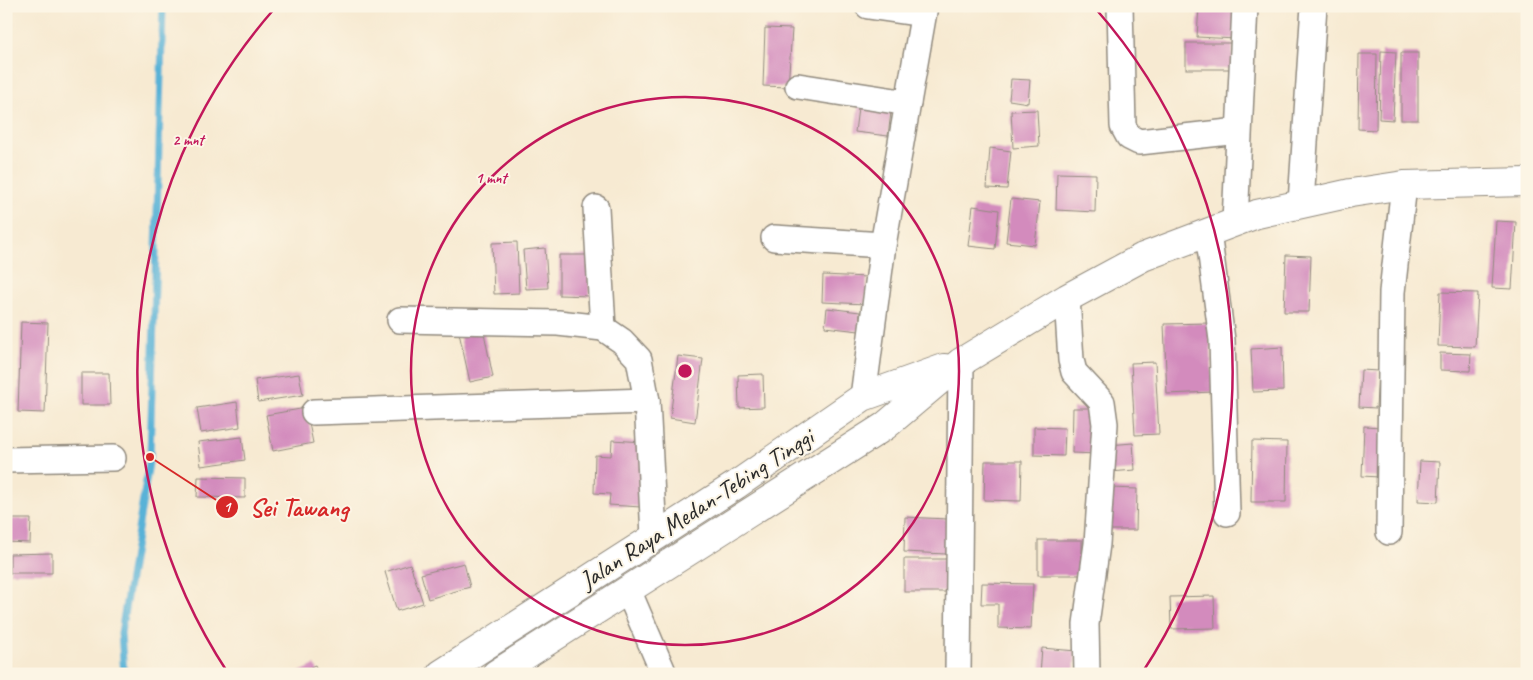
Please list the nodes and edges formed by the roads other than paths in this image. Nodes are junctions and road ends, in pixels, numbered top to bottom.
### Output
1 (868, 6) edge
2 (1120, 6) edge
3 (1245, 6) edge
4 (1314, 6) edge
5 (924, 10) edge
6 (798, 86) dead end
7 (908, 103) junction
8 (1238, 131) junction
9 (1527, 182) edge
10 (1404, 185) junction
11 (1301, 203) junction
12 (596, 208) dead end
13 (1235, 222) junction
14 (1208, 232) junction
15 (774, 238) dead end
16 (883, 245) junction
17 (1067, 298) junction
18 (400, 320) dead end
19 (603, 328) junction
20 (961, 362) junction
21 (863, 397) junction
22 (647, 401) junction
23 (314, 412) dead end
24 (113, 458) dead end
25 (6, 460) edge
26 (1227, 513) dead end
27 (1389, 532) dead end
28 (654, 536) junction
29 (628, 590) junction
30 (441, 674) edge
31 (496, 674) edge
32 (664, 674) edge
33 (958, 674) edge
34 (1087, 674) edge

1 - 5 street
2 - 8 street
3 - 8 street
4 - 11 street
5 - 7 street
6 - 7 street
7 - 16 street
8 - 13 street
9 - 10 highway, Jalan Raya Medan-Tebing Tinggi
10 - 11 highway, Jalan Raya Medan-Tebing Tinggi
10 - 27 street
11 - 13 highway, Jalan Raya Medan-Tebing Tinggi
12 - 19 street
13 - 14 highway, Jalan Raya Medan-Tebing Tinggi
14 - 17 highway, Jalan Raya Medan-Tebing Tinggi
14 - 26 street
15 - 16 street
16 - 21 street
17 - 20 highway, Jalan Raya Medan-Tebing Tinggi
17 - 34 street
18 - 19 street
19 - 22 street
20 - 21 highway, Jalan Raya Medan-Tebing Tinggi
20 - 29 highway, Jalan Raya Medan-Tebing Tinggi
20 - 33 street
21 - 28 highway, Jalan Raya Medan-Tebing Tinggi
22 - 23 street
22 - 28 street
24 - 25 street
28 - 30 highway, Jalan Raya Medan-Tebing Tinggi
29 - 31 highway, Jalan Raya Medan-Tebing Tinggi
29 - 32 street

